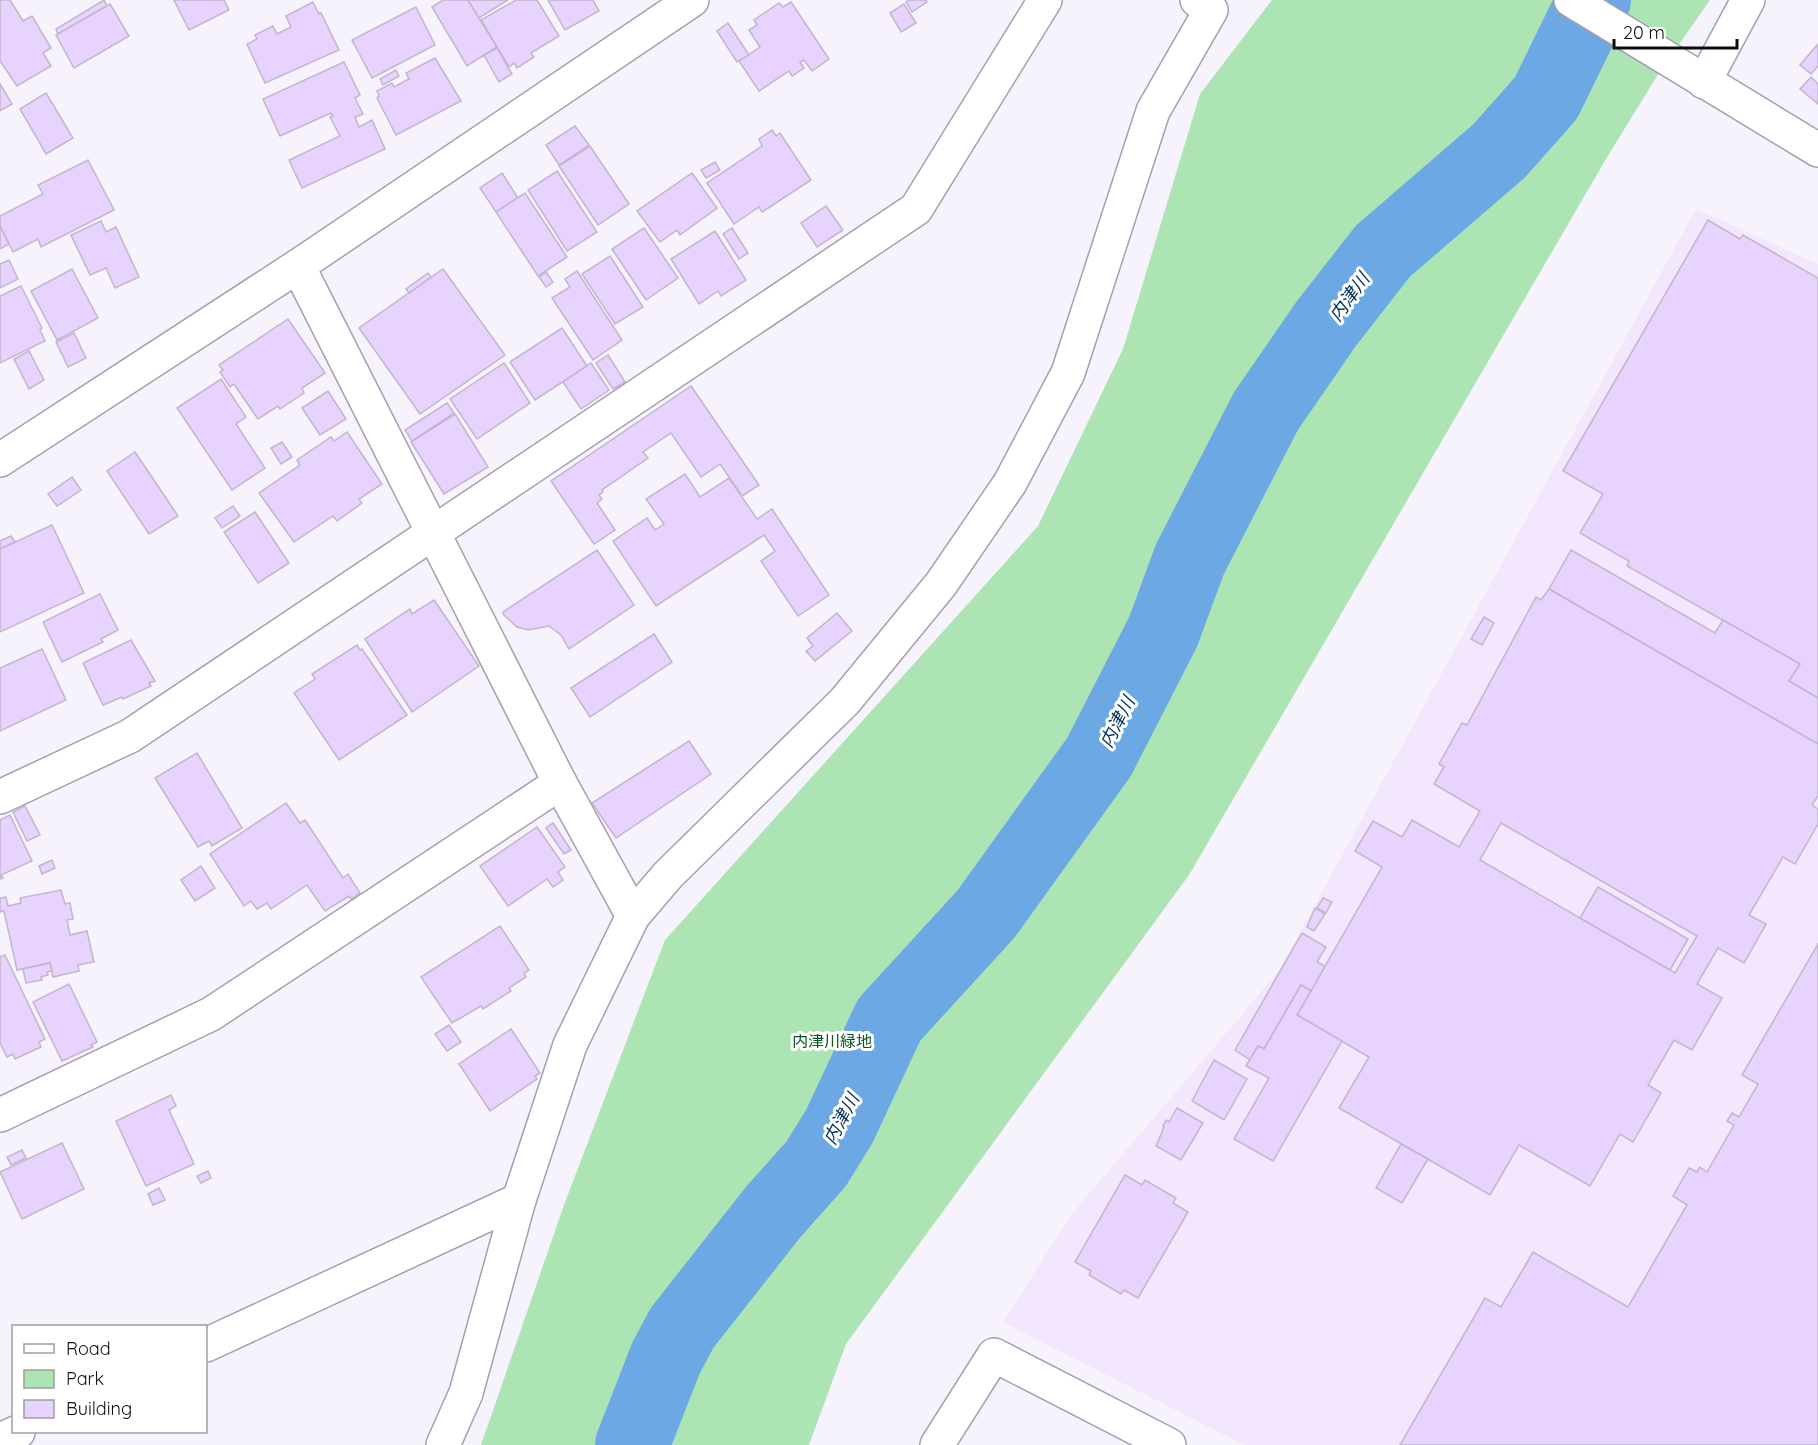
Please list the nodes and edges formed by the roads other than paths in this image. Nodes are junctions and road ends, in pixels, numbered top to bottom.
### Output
1 (692, 0) edge
2 (1045, 0) edge
3 (1197, 0) edge
4 (1571, 0) edge
5 (1748, 0) edge
6 (1692, 75) junction
7 (1818, 150) edge
8 (298, 266) junction
9 (0, 460) edge
10 (435, 533) junction
11 (560, 783) junction
12 (0, 797) edge
13 (633, 916) junction
14 (0, 1115) edge
15 (519, 1200) junction
16 (207, 1345) edge
17 (14, 1433) edge
18 (0, 1440) edge
19 (443, 1445) edge
20 (937, 1445) edge
21 (1169, 1445) edge

1 - 8 street
2 - 10 street
3 - 13 street
4 - 6 street
5 - 6 street
6 - 7 street
8 - 9 street
8 - 10 street
10 - 11 street
10 - 12 street
11 - 13 street
11 - 14 street
13 - 15 street
15 - 16 street
15 - 19 street
17 - 18 street
20 - 21 street

